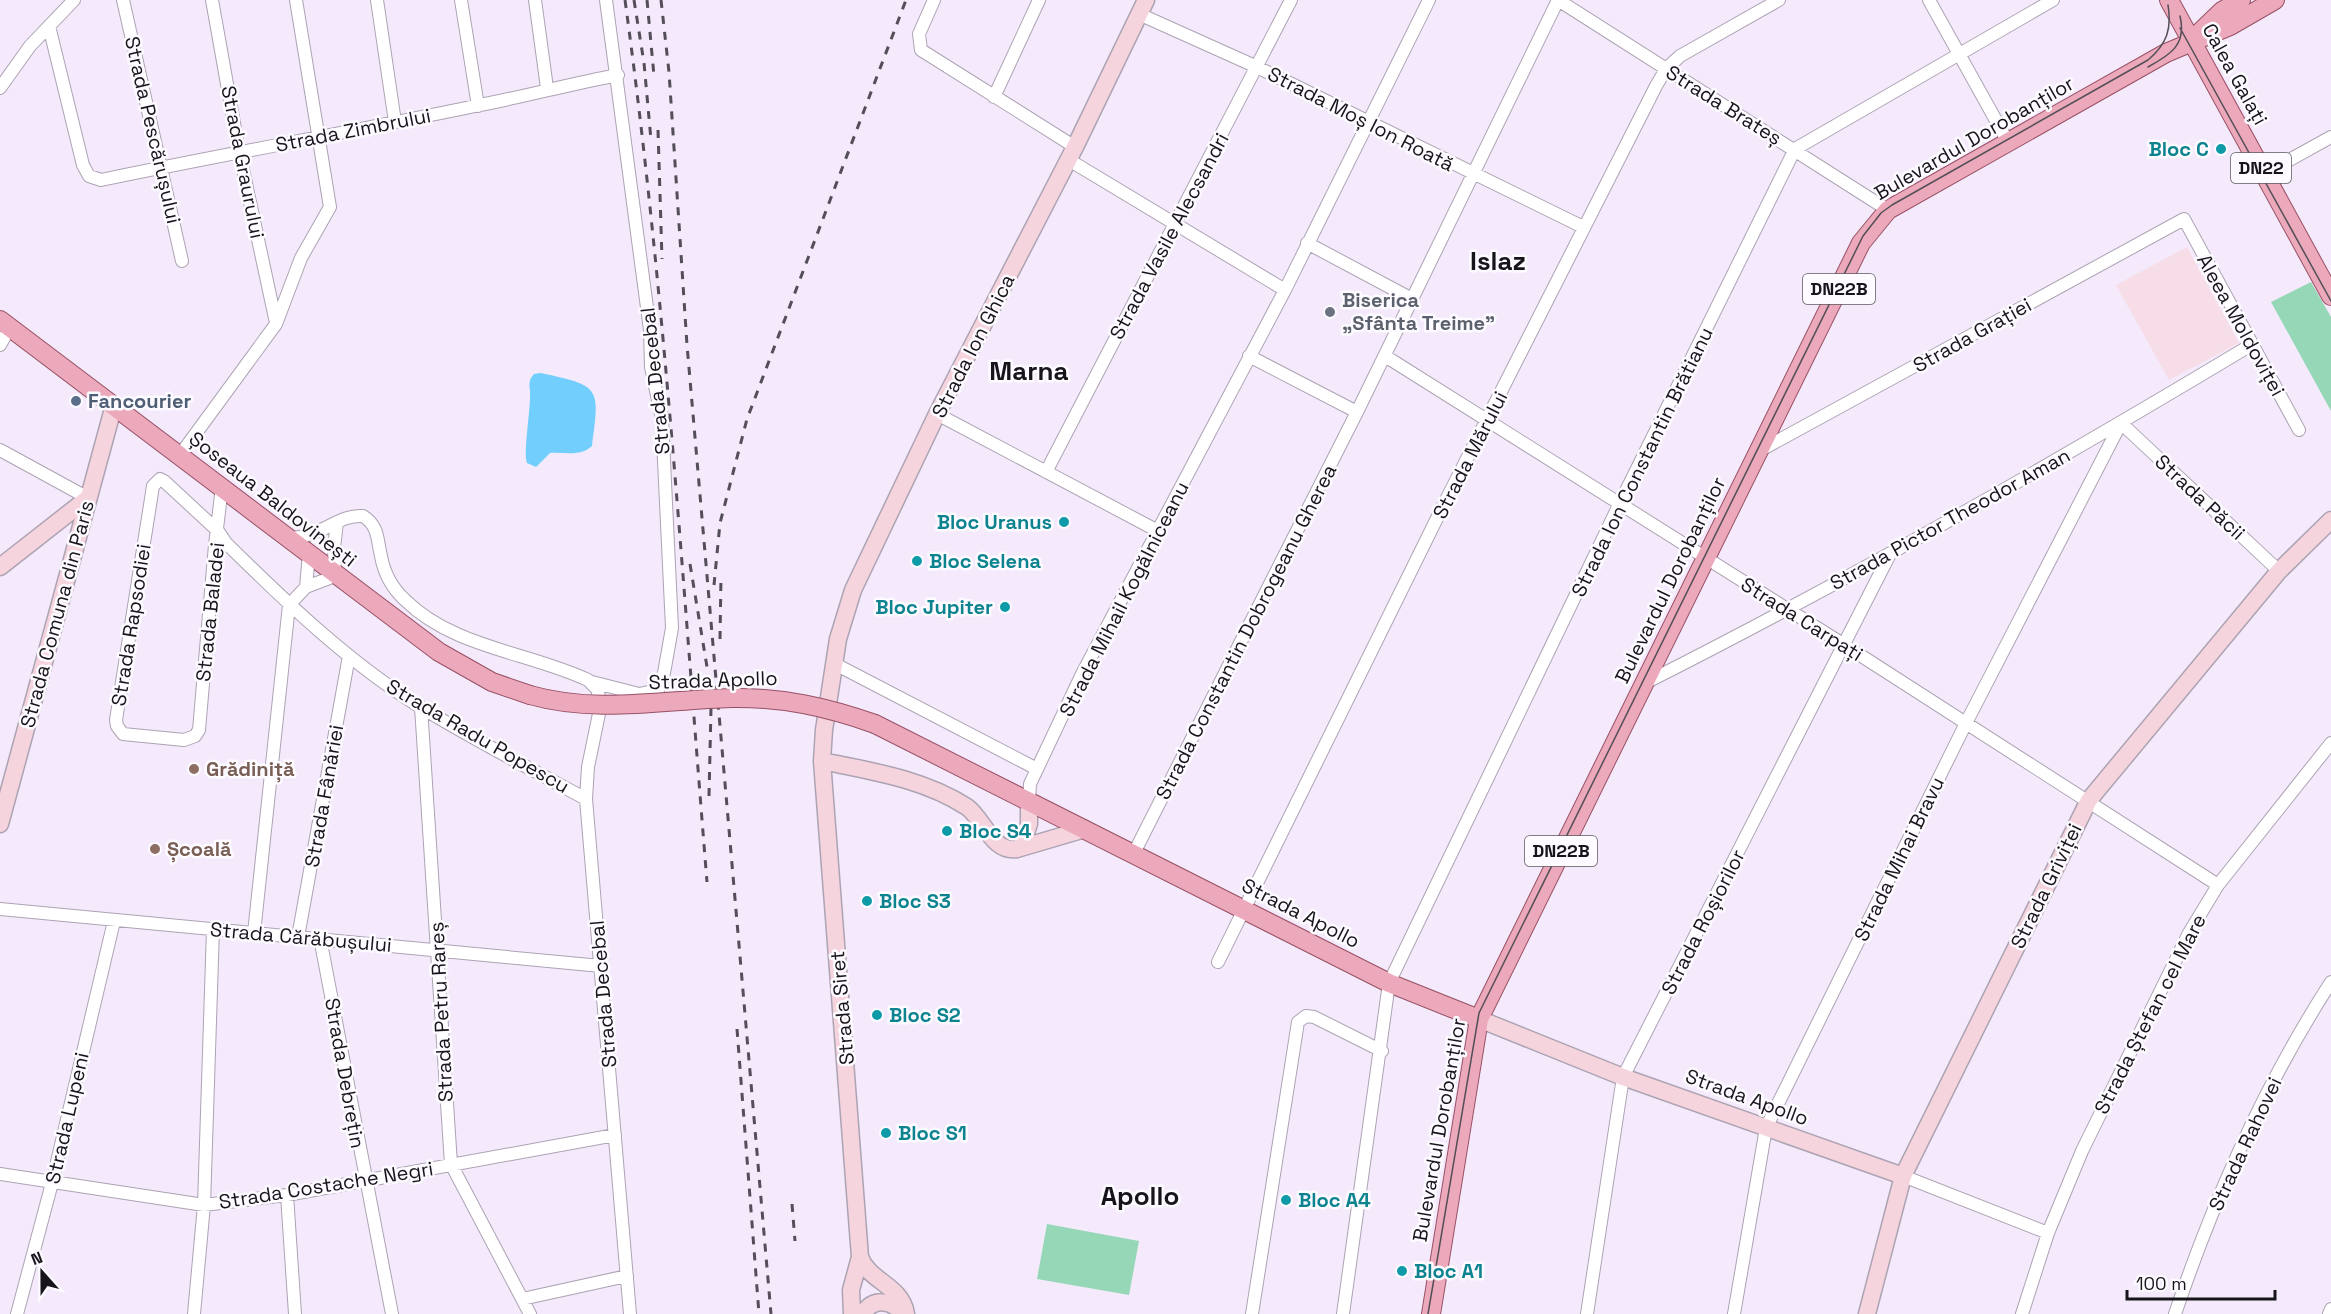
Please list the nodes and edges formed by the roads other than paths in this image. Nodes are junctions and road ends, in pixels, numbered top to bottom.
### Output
1 (74, 0) edge
2 (123, 0) edge
3 (212, 0) edge
4 (296, 0) edge
5 (377, 0) edge
6 (461, 0) edge
7 (535, 0) edge
8 (606, 0) edge
9 (934, 0) edge
10 (1039, 0) edge
11 (1291, 0) edge
12 (1430, 0) edge
13 (1558, 0) edge
14 (1779, 0) edge
15 (1929, 0) edge
16 (2053, 0) edge
17 (2169, 0) edge
18 (2241, 0) edge
19 (2275, 0) edge
20 (1142, 7) edge
21 (49, 26) junction
22 (2191, 40) junction
23 (1958, 53) junction
24 (1257, 67) junction
25 (1666, 69) junction
26 (618, 75) junction
27 (0, 88) edge
28 (548, 88) junction
29 (994, 97) junction
30 (478, 106) junction
31 (395, 122) junction
32 (1367, 123) junction
33 (319, 136) junction
34 (2331, 137) edge
35 (2008, 142) junction
36 (1795, 149) junction
37 (239, 151) junction
38 (1072, 154) junction
39 (161, 168) junction
40 (2264, 174) junction
41 (1472, 175) junction
42 (1888, 210) junction
43 (2184, 219) joint
44 (1176, 223) junction
45 (1583, 227) junction
46 (1307, 243) junction
47 (182, 261) dead end
48 (1284, 290) junction
49 (2331, 296) edge
50 (1412, 299) junction
51 (5, 323) edge
52 (276, 324) junction
53 (0, 345) edge
54 (2251, 345) junction
55 (1249, 356) junction
56 (1385, 356) junction
57 (114, 405) junction
58 (1357, 412) junction
59 (937, 414) junction
60 (1489, 420) junction
61 (2121, 423) junction
62 (2299, 430) dead end
63 (0, 450) edge
64 (1759, 451) junction
65 (180, 455) junction
66 (1046, 472) junction
67 (159, 479) joint
68 (222, 487) junction
69 (88, 498) junction
70 (1620, 503) junction
71 (2331, 520) edge
72 (337, 522) junction
73 (218, 531) junction
74 (1158, 531) junction
75 (289, 538) junction
76 (309, 554) junction
77 (1890, 554) junction
78 (1706, 559) junction
79 (0, 567) edge
80 (2279, 571) junction
81 (335, 576) junction
82 (306, 587) junction
83 (289, 605) junction
84 (1788, 609) junction
85 (1846, 646) junction
86 (349, 656) junction
87 (835, 664) junction
88 (588, 680) junction
89 (1643, 684) junction
90 (530, 695) joint
91 (828, 701) joint
92 (421, 707) junction
93 (1966, 723) junction
94 (195, 736) joint
95 (2331, 743) edge
96 (822, 761) junction
97 (1037, 769) junction
98 (586, 799) junction
99 (1029, 801) junction
100 (2089, 801) junction
101 (0, 824) edge
102 (1086, 829) junction
103 (1021, 847) junction
104 (1134, 853) junction
105 (2218, 885) junction
106 (0, 909) edge
107 (1244, 910) junction
108 (114, 921) junction
109 (213, 929) junction
110 (254, 933) junction
111 (298, 937) junction
112 (320, 939) junction
113 (439, 949) junction
114 (1218, 962) dead end
115 (601, 966) junction
116 (2331, 982) edge
117 (1389, 983) junction
118 (1479, 1018) junction
119 (1382, 1051) junction
120 (1623, 1077) junction
121 (1766, 1128) junction
122 (615, 1135) junction
123 (451, 1164) junction
124 (0, 1174) edge
125 (1902, 1176) junction
126 (364, 1179) junction
127 (52, 1183) junction
128 (287, 1195) junction
129 (204, 1205) junction
130 (2048, 1233) junction
131 (860, 1257) junction
132 (627, 1276) junction
133 (522, 1299) junction
134 (2331, 1310) edge
135 (17, 1314) edge
136 (194, 1314) edge
137 (295, 1314) edge
138 (392, 1314) edge
139 (530, 1314) edge
140 (630, 1314) edge
141 (852, 1314) edge
142 (863, 1314) edge
143 (905, 1314) edge
144 (1252, 1314) edge
145 (1343, 1314) edge
146 (1431, 1314) edge
147 (1587, 1314) edge
148 (1734, 1314) edge
149 (1867, 1314) edge
150 (2022, 1314) edge
151 (2175, 1314) edge
152 (2329, 1314) edge

1 - 21 street
2 - 39 street, Strada Pescărușului
3 - 37 street, Strada Graurului
4 - 33 street
5 - 31 street
6 - 30 street
7 - 28 street
8 - 26 street, Strada Decebal
9 - 29 street
10 - 29 street
11 - 24 street, Strada Vasile Alecsandri
12 - 32 street
13 - 25 street, Strada Brateș
13 - 41 street
14 - 25 street, Strada Mărului
15 - 23 street
16 - 23 street
17 - 22 main road, Calea Galați / DN22
18 - 22 main road, Bulevardul Dorobanților / DN22B
19 - 22 main road, Bulevardul Dorobanților / DN22B
20 - 24 street, Strada Moș Ion Roată
20 - 38 street, Strada Ion Ghica
21 - 27 street
21 - 39 street, Strada Zimbrului
22 - 35 main road, Bulevardul Dorobanților / DN22B
22 - 40 main road, Calea Galați / DN22
23 - 35 street
23 - 36 street
24 - 32 street, Strada Moș Ion Roată
24 - 44 street, Strada Vasile Alecsandri
25 - 36 street, Strada Brateș
25 - 45 street, Strada Mărului
26 - 28 street, Strada Zimbrului
26 - 88 street, Strada Decebal
28 - 30 street, Strada Zimbrului
29 - 38 street
30 - 31 street, Strada Zimbrului
31 - 33 street, Strada Zimbrului
32 - 41 street, Strada Moș Ion Roată
32 - 46 street
33 - 37 street, Strada Zimbrului
33 - 52 street
34 - 40 street
35 - 42 main road, Bulevardul Dorobanților / DN22B
36 - 42 street, Strada Brateș
36 - 70 street, Strada Ion Constantin Brătianu
37 - 39 street, Strada Zimbrului
37 - 52 street, Strada Graurului
38 - 44 street
38 - 59 street, Strada Ion Ghica
39 - 47 street, Strada Pescărușului
40 - 49 main road, Calea Galați / DN22
41 - 45 street, Strada Moș Ion Roată
41 - 50 street
42 - 64 main road, Bulevardul Dorobanților / DN22B
43 - 54 street, Aleea Moldoviței
43 - 64 street, Strada Grației
44 - 48 street
44 - 66 street, Strada Vasile Alecsandri
45 - 60 street, Strada Mărului
46 - 48 street, Strada Mihail Kogălniceanu
46 - 50 street
48 - 55 street, Strada Mihail Kogălniceanu
50 - 56 street, Strada Constantin Dobrogeanu Gherea
51 - 53 street
51 - 57 main road, Șoseaua Baldovinești
52 - 65 street
54 - 61 street, Strada Pictor Theodor Aman
54 - 62 street, Aleea Moldoviței
55 - 58 street
55 - 74 street, Strada Mihail Kogălniceanu
56 - 58 street, Strada Constantin Dobrogeanu Gherea
56 - 60 street, Strada Carpați
57 - 65 main road, Șoseaua Baldovinești
57 - 69 street, Strada Comuna din Paris
58 - 104 street, Strada Constantin Dobrogeanu Gherea
59 - 66 street
59 - 87 street, Strada Ion Ghica
60 - 70 street, Strada Carpați
60 - 107 street, Strada Mărului
61 - 77 street, Strada Pictor Theodor Aman
61 - 80 street, Strada Păcii
61 - 93 street, Strada Mihai Bravu
63 - 69 street
64 - 78 main road, Bulevardul Dorobanților / DN22B
65 - 68 main road, Șoseaua Baldovinești
66 - 74 street
67 - 73 street, Strada Radu Popescu
67 - 94 street, Strada Rapsodiei
68 - 73 street, Strada Baladei
68 - 75 main road, Șoseaua Baldovinești
69 - 79 street
69 - 101 street, Strada Comuna din Paris
70 - 78 street, Strada Carpați
70 - 117 street, Strada Ion Constantin Brătianu
71 - 80 street, Strada Griviței
72 - 75 street, Strada Decebal
72 - 81 street
72 - 88 street, Strada Decebal
73 - 83 street, Strada Radu Popescu
73 - 94 street, Strada Baladei
74 - 97 street, Strada Mihail Kogălniceanu
75 - 76 main road, Șoseaua Baldovinești
76 - 81 main road, Șoseaua Baldovinești
76 - 82 street
77 - 84 street, Strada Pictor Theodor Aman
77 - 85 street, Strada Roșiorilor
78 - 84 street, Strada Carpați
78 - 89 main road, Bulevardul Dorobanților / DN22B
80 - 100 street, Strada Griviței
81 - 82 street
81 - 90 main road, Șoseaua Baldovinești
82 - 83 street
83 - 86 street, Strada Radu Popescu
83 - 110 street
84 - 85 street, Strada Carpați
84 - 89 street, Strada Pictor Theodor Aman
85 - 93 street, Strada Carpați
85 - 120 street, Strada Roșiorilor
86 - 92 street, Strada Radu Popescu
86 - 111 street, Strada Fânăriei
87 - 91 street, Strada Ion Ghica
87 - 97 street
88 - 98 street, Strada Decebal
89 - 118 main road, Bulevardul Dorobanților / DN22B
90 - 99 main road, Strada Apollo, bridge
91 - 96 street, Strada Siret
92 - 98 street, Strada Radu Popescu
92 - 113 street, Strada Petru Rareș
93 - 100 street, Strada Carpați
93 - 121 street, Strada Mihai Bravu
95 - 105 street, Strada Ștefan cel Mare
96 - 103 street
96 - 131 street, Strada Siret
97 - 99 street, Strada Mihail Kogălniceanu
98 - 115 street, Strada Decebal
99 - 102 main road, Strada Apollo
99 - 103 street, Strada Mihail Kogălniceanu
100 - 105 street, Strada Carpați
100 - 125 street, Strada Griviței
102 - 103 street
102 - 104 main road, Strada Apollo
104 - 107 main road, Strada Apollo
105 - 130 street, Strada Ștefan cel Mare
106 - 108 street, Strada Cărăbușului
107 - 114 street, Strada Mărului
107 - 117 main road, Strada Apollo
108 - 109 street, Strada Cărăbușului
108 - 127 street, Strada Lupeni
109 - 110 street, Strada Cărăbușului
109 - 129 street
110 - 111 street, Strada Cărăbușului
111 - 112 street, Strada Cărăbușului
112 - 113 street, Strada Cărăbușului
112 - 126 street, Strada Debrețin
113 - 115 street, Strada Cărăbușului
113 - 123 street, Strada Petru Rareș
115 - 122 street, Strada Decebal
116 - 151 street, Strada Rahovei
117 - 118 main road, Strada Apollo
117 - 119 street, Strada Ion Constantin Brătianu
118 - 120 street, Strada Apollo
118 - 146 main road, Bulevardul Dorobanților / DN22B
119 - 144 street
119 - 145 street, Strada Ion Constantin Brătianu
120 - 121 street, Strada Apollo
120 - 147 street, Strada Roșiorilor
121 - 125 street, Strada Apollo
121 - 148 street, Strada Mihai Bravu
122 - 123 street, Strada Costache Negri
122 - 132 street, Strada Decebal
123 - 126 street, Strada Costache Negri
123 - 133 street, Strada Petru Rareș
124 - 127 street, Strada Costache Negri
125 - 130 street, Strada Apollo
125 - 149 street, Strada Griviței
126 - 128 street, Strada Costache Negri
126 - 138 street, Strada Debrețin
127 - 129 street, Strada Costache Negri
127 - 135 street, Strada Lupeni
128 - 129 street, Strada Costache Negri
128 - 137 street
129 - 136 street
130 - 150 street, Strada Ștefan cel Mare
131 - 141 street, Strada Siret
131 - 143 street
132 - 133 street
132 - 140 street, Strada Decebal
133 - 139 street, Strada Petru Rareș
134 - 152 street
142 - 143 street

